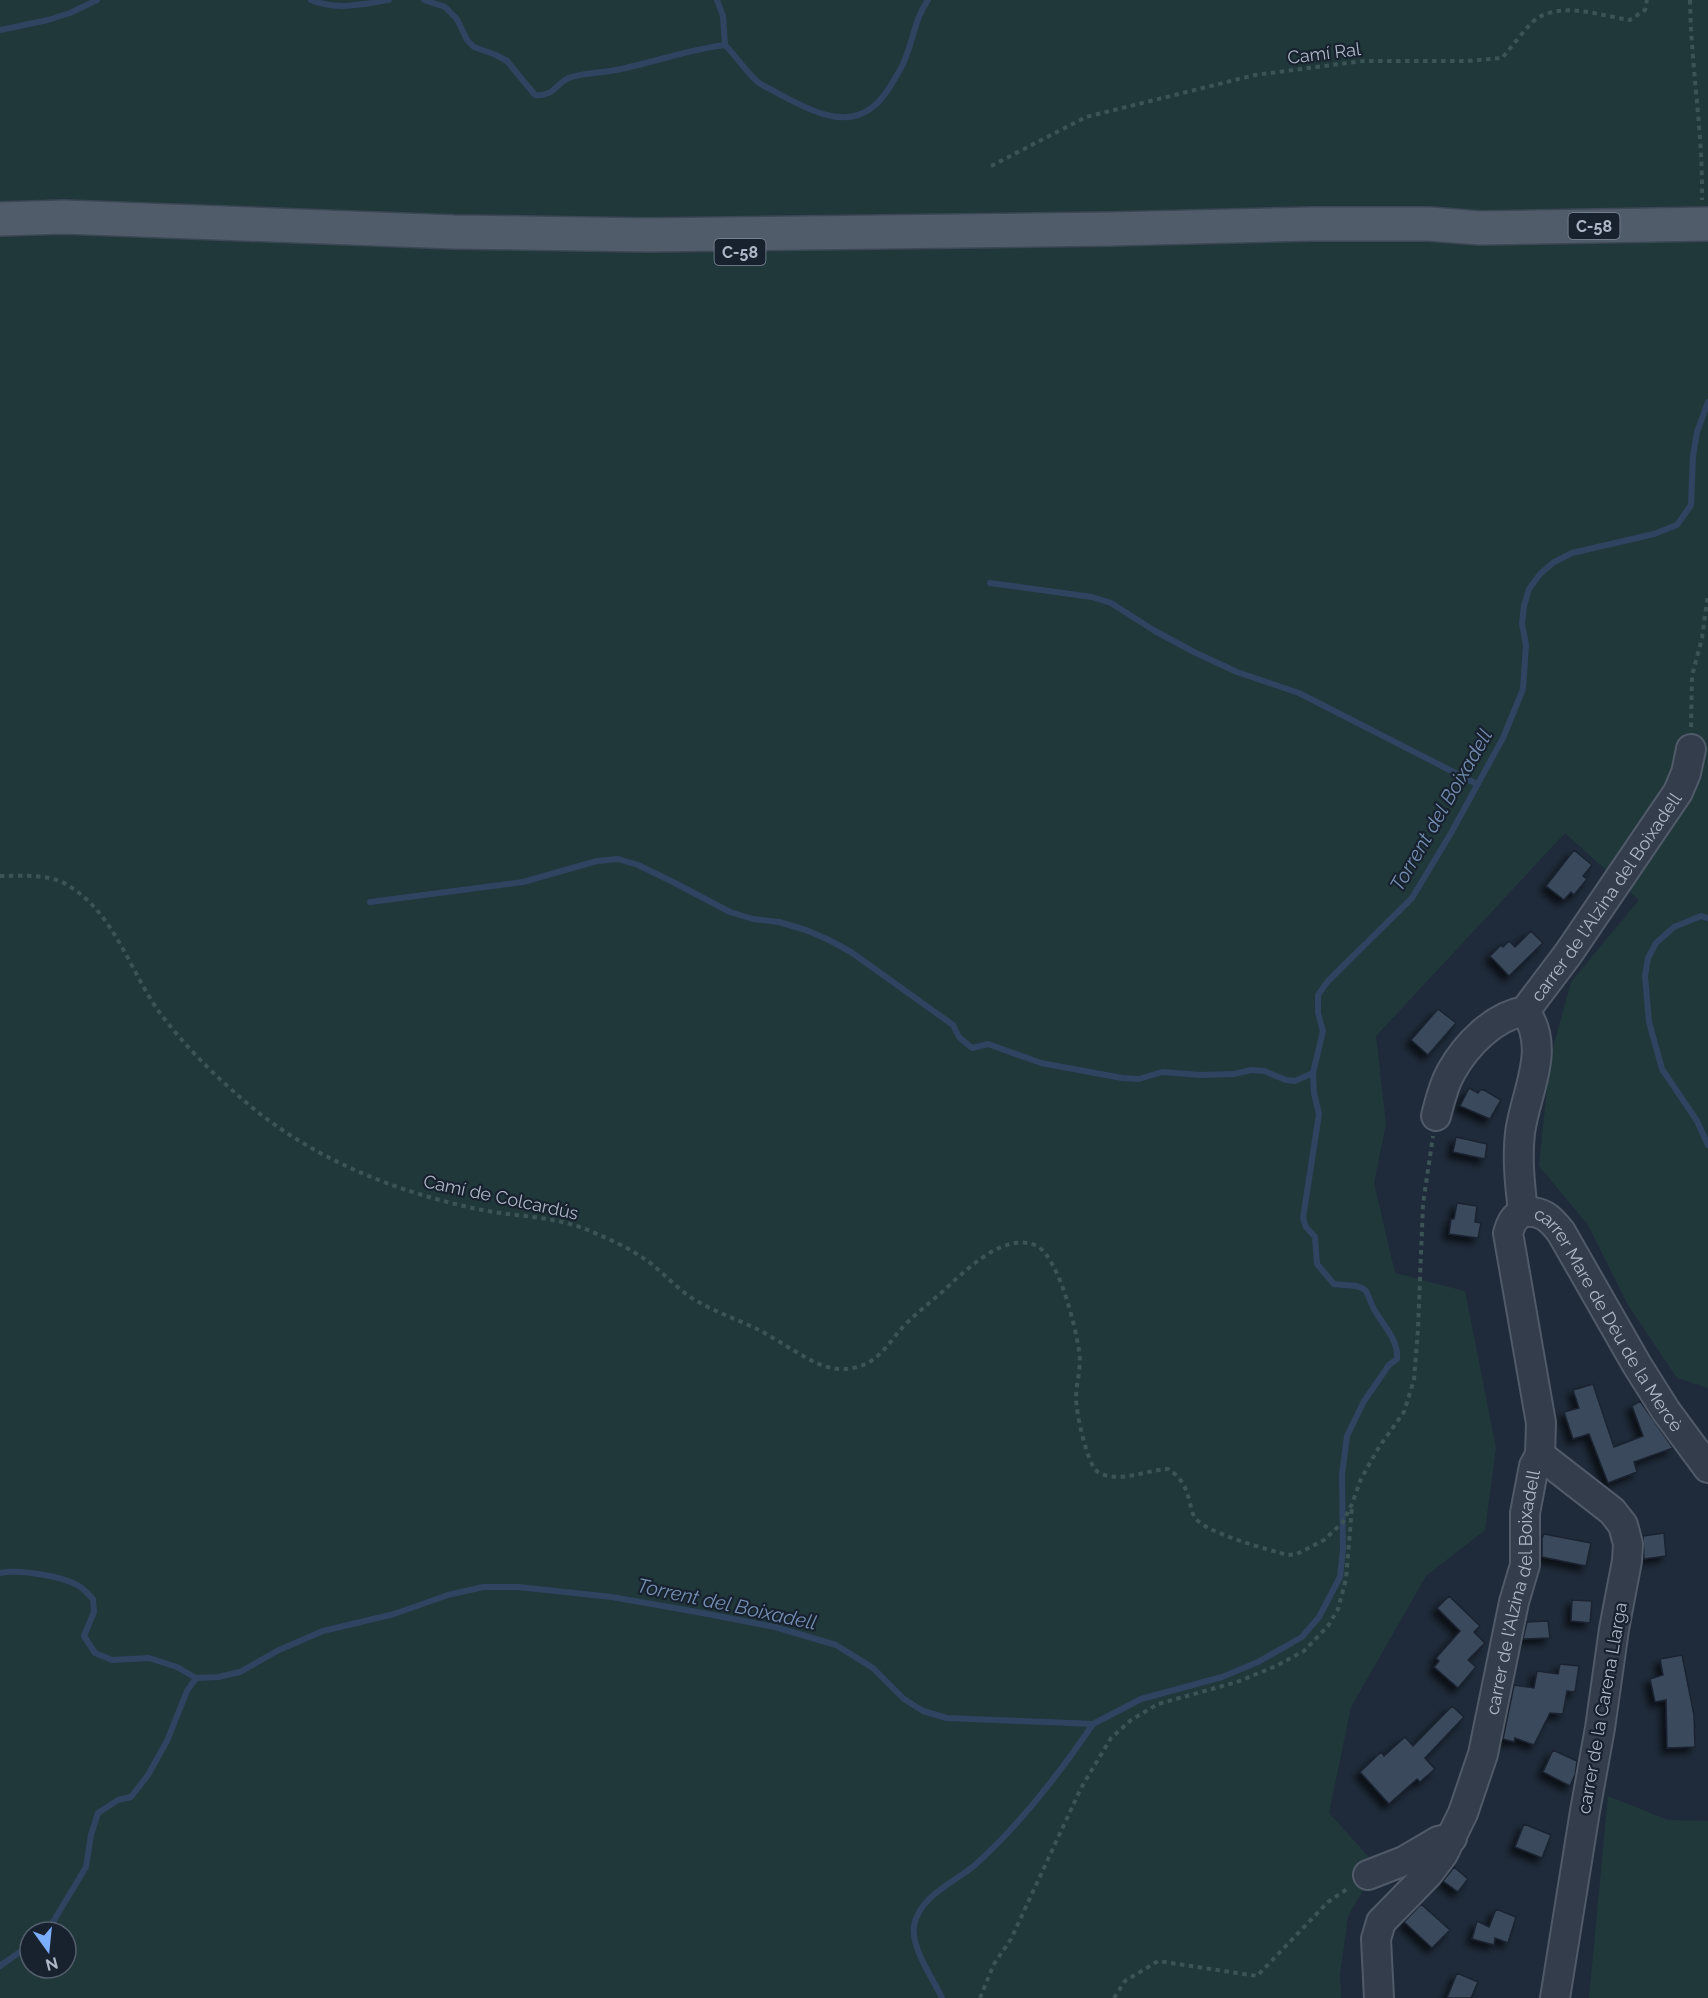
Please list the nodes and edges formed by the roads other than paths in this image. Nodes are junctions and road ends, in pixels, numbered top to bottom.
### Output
1 (1705, 214) edge
2 (0, 219) edge
3 (1480, 228) junction
4 (0, 235) edge
5 (1691, 749) road end
6 (1526, 1011) junction
7 (1436, 1116) road end
8 (1523, 1212) junction
9 (1540, 1455) junction
10 (1708, 1468) edge
11 (1452, 1838) junction
12 (1368, 1875) road end
13 (1378, 1998) edge
14 (1556, 1998) edge

1 - 3 main road, C-58
2 - 3 main road, C-58
3 - 4 main road, C-58
5 - 6 street, carrer de l'Alzina del Boixadell
6 - 7 street
6 - 8 street, carrer de l'Alzina del Boixadell
8 - 9 street, carrer de l'Alzina del Boixadell
8 - 10 street, carrer Mare de Déu de la Mercè
9 - 11 street, carrer de l'Alzina del Boixadell
9 - 14 street, carrer de la Carena Llarga
11 - 12 street
11 - 13 street, carrer de l'Alzina del Boixadell

